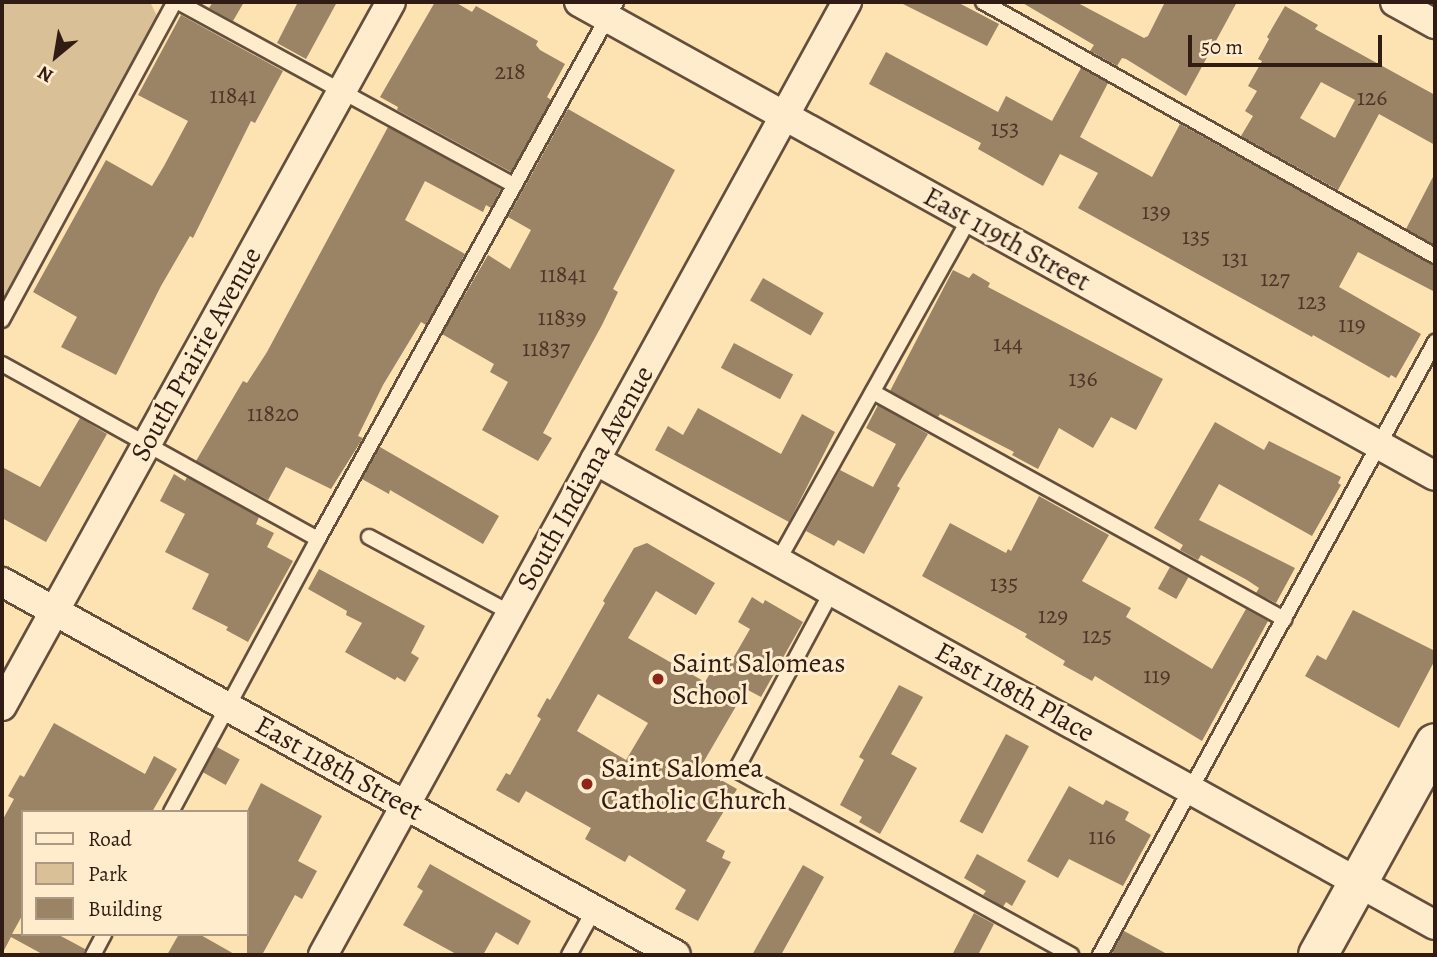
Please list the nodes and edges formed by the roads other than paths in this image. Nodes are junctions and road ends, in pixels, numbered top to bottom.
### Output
1 (177, 2) edge
2 (391, 2) edge
3 (579, 2) edge
4 (847, 2) edge
5 (984, 2) edge
6 (1395, 2) edge
7 (611, 10) edge
8 (1435, 24) edge
9 (342, 90) junction
10 (785, 116) junction
11 (514, 185) junction
12 (970, 218) junction
13 (1435, 256) edge
14 (2, 320) edge
15 (1435, 342) edge
16 (2, 364) edge
17 (873, 392) junction
18 (146, 445) junction
19 (1379, 445) junction
20 (595, 460) junction
21 (1435, 476) edge
22 (369, 537) dead end
23 (318, 539) junction
24 (778, 561) junction
25 (2, 582) edge
26 (832, 591) junction
27 (54, 611) junction
28 (511, 613) junction
29 (1284, 619) junction
30 (2, 706) edge
31 (229, 707) junction
32 (1435, 743) edge
33 (1191, 789) junction
34 (405, 805) junction
35 (173, 810) edge
36 (1358, 882) junction
37 (594, 910) junction
38 (1435, 925) edge
39 (103, 936) edge
40 (93, 955) edge
41 (323, 955) edge
42 (569, 955) edge
43 (676, 955) edge
44 (1071, 955) edge
45 (1100, 955) edge
46 (1318, 955) edge

1 - 9 lane
1 - 14 lane
2 - 9 street, South Prairie Avenue
3 - 7 street, East 119th Street
4 - 10 street, South Indiana Avenue
5 - 13 lane
6 - 8 street
7 - 10 street, East 119th Street
7 - 11 lane
9 - 11 lane
9 - 18 street, South Prairie Avenue
10 - 12 street, East 119th Street
10 - 20 street, South Indiana Avenue
11 - 23 lane
12 - 17 lane
12 - 19 street, East 119th Street
15 - 19 lane
16 - 18 lane
17 - 24 lane
17 - 29 lane
18 - 23 lane
18 - 27 street, South Prairie Avenue
19 - 21 street, East 119th Street
19 - 29 lane
20 - 24 street, East 118th Place
20 - 28 street, South Indiana Avenue
22 - 28 lane
23 - 31 lane
24 - 26 street, East 118th Place
25 - 27 street, East 118th Street
26 - 33 street, East 118th Place
26 - 44 lane
27 - 30 street, South Prairie Avenue
27 - 31 street, East 118th Street
28 - 34 street, South Indiana Avenue
29 - 33 lane
31 - 34 street, East 118th Street
31 - 35 lane
32 - 36 main road
33 - 36 street, East 118th Place
33 - 45 lane
34 - 37 street, East 118th Street
34 - 41 street, South Indiana Avenue
36 - 38 street, East 118th Place
36 - 46 main road
37 - 42 lane
37 - 43 street, East 118th Street
39 - 40 lane

